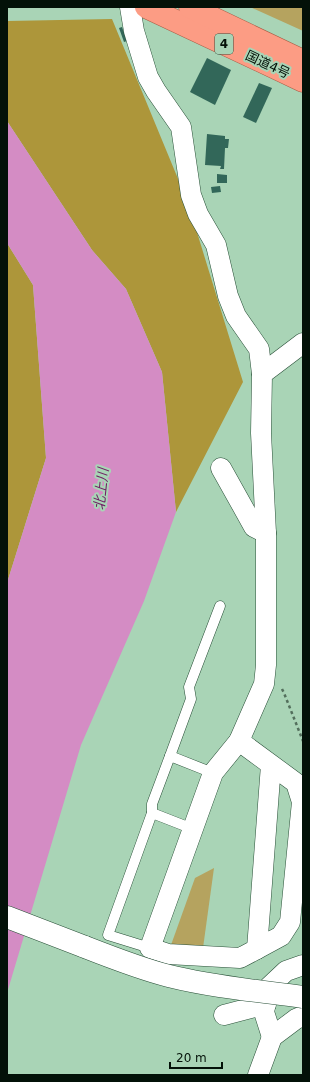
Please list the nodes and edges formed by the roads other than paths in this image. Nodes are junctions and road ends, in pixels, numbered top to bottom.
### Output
1 (130, 7) edge
2 (146, 7) edge
3 (190, 7) edge
4 (303, 61) edge
5 (303, 81) edge
6 (303, 343) edge
7 (262, 374) junction
8 (221, 468) dead end
9 (266, 533) junction
10 (220, 606) dead end
11 (239, 741) junction
12 (170, 756) junction
13 (271, 765) junction
14 (213, 773) junction
15 (152, 813) junction
16 (193, 829) junction
17 (7, 917) edge
18 (150, 948) junction
19 (257, 949) junction
20 (303, 965) edge
21 (303, 997) edge
22 (266, 1004) junction
23 (224, 1015) dead end
24 (303, 1016) edge
25 (272, 1037) junction
26 (258, 1075) edge

1 - 7 street
2 - 5 highway, 国道4号 / 4
3 - 4 highway, 国道4号 / 4
6 - 7 street
7 - 9 street
8 - 9 street
9 - 11 street
10 - 12 lane
11 - 13 street
11 - 14 street
12 - 14 lane
12 - 15 lane
13 - 19 street
13 - 19 street
14 - 16 street
15 - 16 lane
15 - 18 lane
16 - 18 street
17 - 21 street, bridge
18 - 19 street
20 - 22 street
22 - 23 street
22 - 25 street
24 - 25 street
25 - 26 street

